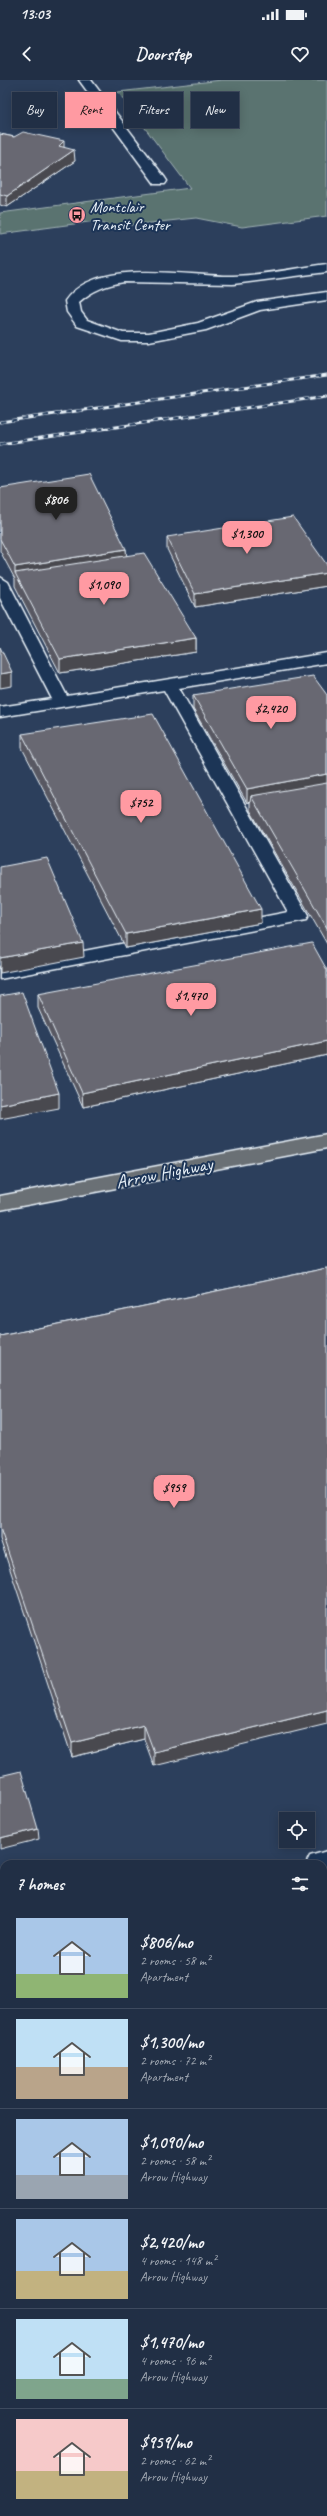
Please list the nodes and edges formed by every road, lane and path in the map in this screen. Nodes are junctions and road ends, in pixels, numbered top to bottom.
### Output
1 (85, 80) edge
2 (160, 181) dead end
3 (327, 268) edge
4 (327, 296) edge
5 (0, 582) edge
6 (327, 658) edge
7 (168, 683) junction
8 (62, 702) junction
9 (0, 712) edge
10 (0, 973) edge
11 (327, 1141) edge
12 (0, 1203) edge

1 - 2 lane
3 - 4 lane
5 - 8 lane
6 - 7 lane
7 - 8 lane
7 - 10 lane
8 - 9 lane
11 - 12 main road, Arrow Highway

